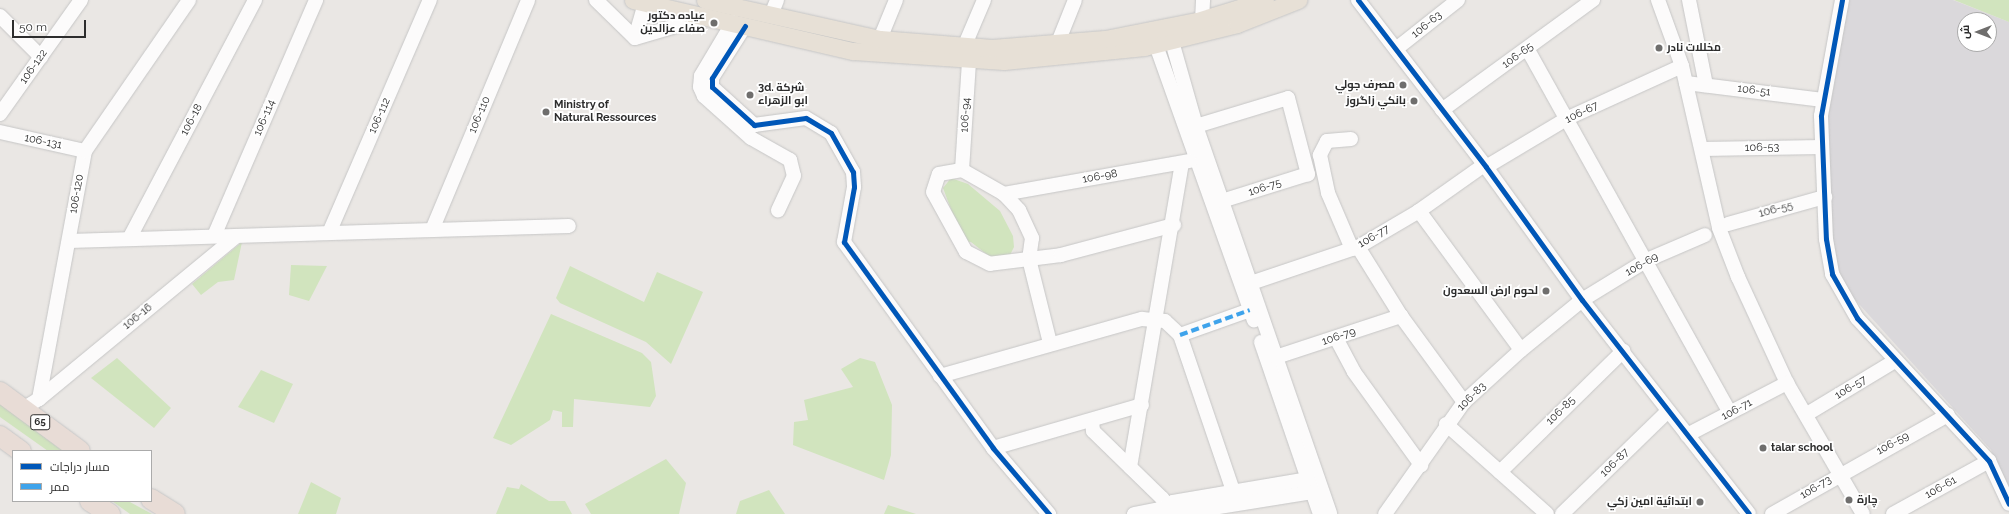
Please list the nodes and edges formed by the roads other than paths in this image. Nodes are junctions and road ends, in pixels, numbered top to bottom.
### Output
1 (81, 0) edge
2 (189, 0) edge
3 (255, 0) edge
4 (316, 0) edge
5 (430, 0) edge
6 (528, 0) edge
7 (596, 0) edge
8 (896, 0) edge
9 (984, 0) edge
10 (1075, 0) edge
11 (1203, 0) edge
12 (1265, 0) edge
13 (1298, 0) edge
14 (1358, 0) edge
15 (1458, 0) edge
16 (1593, 0) edge
17 (1658, 0) edge
18 (1689, 0) edge
19 (1842, 0) edge
20 (642, 1) edge
21 (708, 4) edge
22 (774, 7) edge
23 (0, 16) edge
24 (1202, 20) junction
25 (739, 24) junction
26 (1161, 35) junction
27 (635, 38) junction
28 (880, 39) junction
29 (1057, 45) junction
30 (1396, 49) junction
31 (1528, 50) junction
32 (966, 54) junction
33 (41, 57) junction
34 (1682, 66) junction
35 (1686, 83) junction
36 (1706, 85) junction
37 (1823, 100) junction
38 (1442, 110) junction
39 (0, 114) edge
40 (1568, 118) junction
41 (1196, 126) junction
42 (0, 132) edge
43 (1351, 139) dead end
44 (1822, 147) junction
45 (1702, 149) junction
46 (85, 151) junction
47 (1196, 159) junction
48 (1182, 163) junction
49 (1485, 166) junction
50 (962, 170) junction
51 (1004, 194) junction
52 (1825, 197) junction
53 (1222, 202) junction
54 (778, 211) dead end
55 (1419, 211) junction
56 (1728, 224) dead end
57 (1174, 225) junction
58 (569, 226) dead end
59 (432, 230) junction
60 (329, 233) junction
61 (1705, 235) dead end
62 (214, 236) junction
63 (237, 236) junction
64 (129, 239) junction
65 (69, 241) junction
66 (1355, 248) junction
67 (1029, 259) junction
68 (1647, 260) junction
69 (1251, 283) junction
70 (1582, 300) junction
71 (1250, 310) junction
72 (1401, 316) junction
73 (1157, 319) junction
74 (1180, 335) junction
75 (1336, 338) junction
76 (1050, 343) junction
77 (1521, 350) junction
78 (1623, 351) junction
79 (1276, 357) junction
80 (1895, 361) junction
81 (940, 376) junction
82 (1786, 383) junction
83 (0, 392) edge
84 (1464, 402) junction
85 (31, 404) junction
86 (1142, 405) junction
87 (1668, 411) junction
88 (1730, 414) junction
89 (1807, 414) junction
90 (1948, 415) junction
91 (1092, 420) junction
92 (1446, 424) junction
93 (1687, 435) junction
94 (0, 436) edge
95 (993, 448) junction
96 (20, 450) edge
97 (79, 450) edge
98 (1989, 461) junction
99 (1421, 465) junction
100 (1130, 467) junction
101 (1500, 472) junction
102 (1839, 474) junction
103 (1310, 485) junction
104 (1233, 491) junction
105 (152, 500) edge
106 (92, 502) edge
107 (107, 502) edge
108 (2009, 504) edge
109 (1172, 512) edge
110 (110, 514) edge
111 (175, 514) edge
112 (1049, 514) edge
113 (1134, 514) edge
114 (1320, 514) edge
115 (1330, 514) edge
116 (1384, 514) edge
117 (1547, 514) edge
118 (1562, 514) edge
119 (1749, 514) edge
120 (1772, 514) edge
121 (1863, 514) edge
122 (1893, 514) edge

1 - 33 street, 106-122
2 - 46 street, 106-120
3 - 64 street, 106-18
4 - 62 street, 106-114
5 - 60 street, 106-112
6 - 59 street, 106-110
7 - 27 street
8 - 28 street
9 - 32 street, 106-94
10 - 29 street
11 - 24 street
12 - 24 main road
13 - 26 main road
14 - 30 street
15 - 30 street, 106-63
16 - 31 street, 106-65
17 - 34 street
18 - 36 street
19 - 37 street
20 - 21 main road
20 - 27 street
21 - 22 main road
21 - 25 main road
21 - 27 street
22 - 28 main road
23 - 33 street
24 - 26 main road
25 - 32 main road
25 - 54 street
25 - 81 street
26 - 29 main road
26 - 32 main road
26 - 41 street
26 - 47 street
28 - 32 main road
29 - 32 main road
30 - 38 street
31 - 38 street, 106-65
31 - 40 street
32 - 50 street, 106-94
33 - 39 street, 106-122
34 - 35 street
34 - 40 street, 106-67
35 - 36 street, 106-51
35 - 45 street
36 - 37 street, 106-51
37 - 44 street
38 - 49 street
40 - 49 street, 106-67
40 - 68 street
41 - 53 street
41 - 53 street, 106-75
42 - 46 street, 106-131
43 - 66 street
44 - 45 street, 106-53
44 - 52 street
45 - 82 street
46 - 65 street, 106-120
47 - 48 street, 106-98
47 - 71 street
48 - 51 street, 106-98
48 - 57 street
49 - 55 street, 106-77
49 - 70 street
50 - 51 street
50 - 67 street
51 - 67 street
52 - 56 street, 106-55
52 - 80 street
53 - 69 street
55 - 66 street, 106-77
55 - 77 street
57 - 67 street
57 - 73 street
58 - 59 street
59 - 60 street
60 - 63 street
61 - 68 street, 106-69
62 - 63 street
62 - 64 street
63 - 85 street, 106-16
64 - 65 street
65 - 85 street, 106-120
66 - 69 street, 106-77
66 - 72 street
67 - 76 street
68 - 70 street, 106-69
68 - 88 street
69 - 79 street
70 - 77 street, 106-83
70 - 78 street
71 - 74 street
71 - 103 street
72 - 75 street, 106-79
72 - 84 street
73 - 74 street
73 - 76 street
73 - 86 street
74 - 104 street
75 - 79 street, 106-79
75 - 99 street
76 - 81 street
77 - 84 street, 106-83
78 - 87 street
78 - 101 street, 106-85
79 - 115 street
80 - 89 street, 106-57
80 - 90 street
81 - 95 street
82 - 88 street, 106-71
82 - 89 street
83 - 85 highway, 65
84 - 92 street, 106-83
85 - 97 highway, 65
86 - 91 street
86 - 100 street
87 - 93 street
87 - 118 street, 106-87
88 - 93 street, 106-71
89 - 102 street
90 - 98 street
90 - 102 street, 106-59
91 - 95 street
91 - 100 street
92 - 99 street, 106-83
92 - 101 street
93 - 119 street
94 - 96 highway
95 - 112 street
98 - 108 street
98 - 122 street, 106-61
99 - 116 street, 106-83
100 - 109 street
101 - 117 street
102 - 120 street, 106-73
102 - 121 street
103 - 104 street
103 - 109 street
103 - 114 street
104 - 109 street
105 - 111 highway
106 - 110 highway
107 - 110 highway
109 - 113 street

